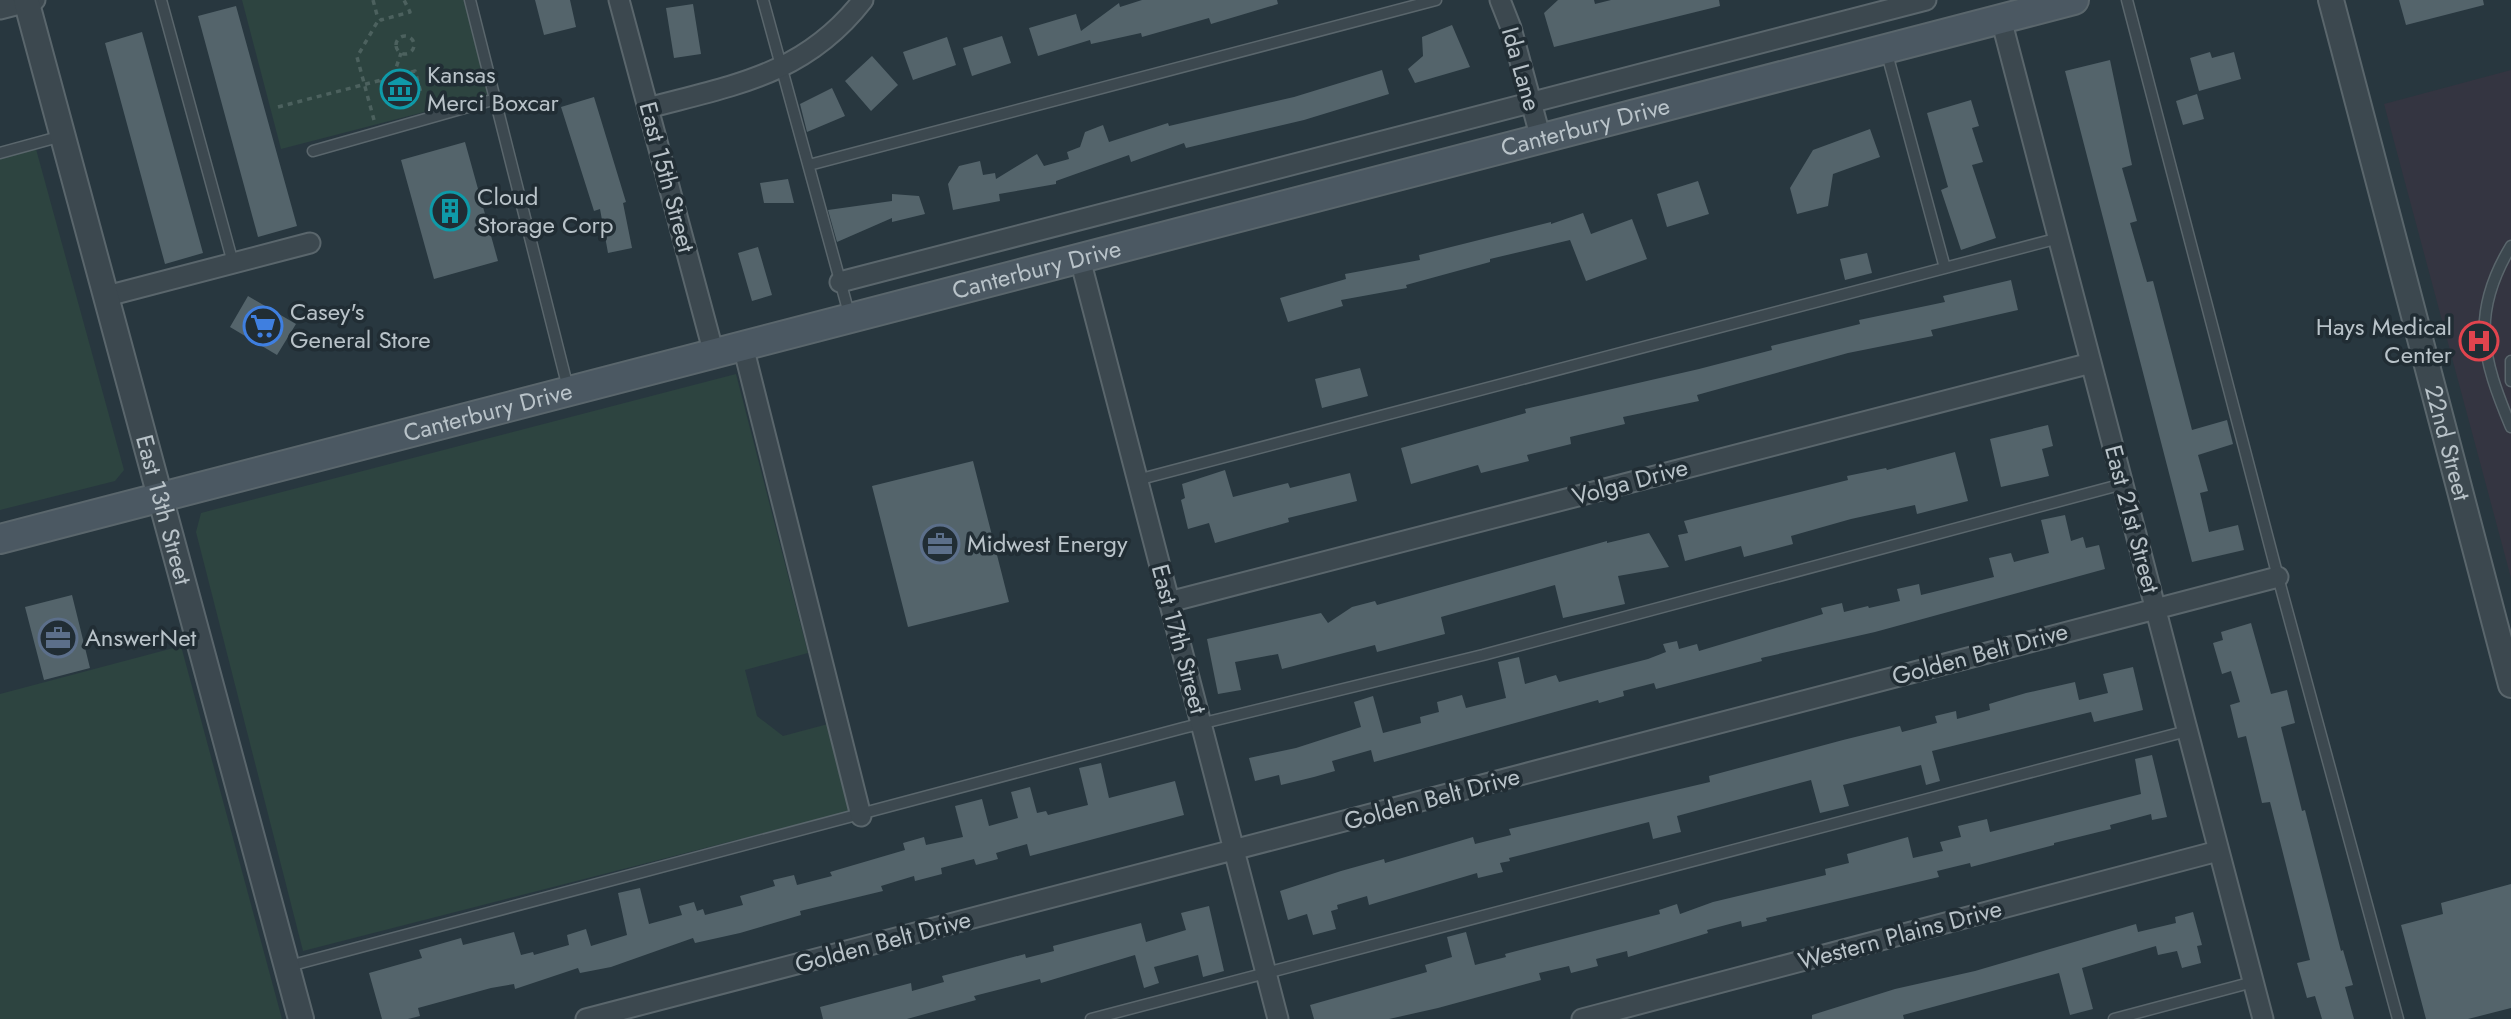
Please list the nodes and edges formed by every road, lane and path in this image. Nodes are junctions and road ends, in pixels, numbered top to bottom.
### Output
1 (161, 0) edge
2 (373, 0) edge
3 (404, 0) edge
4 (470, 0) edge
5 (619, 0) edge
6 (763, 0) edge
7 (863, 0) edge
8 (1436, 0) edge
9 (1500, 0) edge
10 (1926, 0) edge
11 (2074, 0) edge
12 (2127, 0) edge
13 (2331, 0) edge
14 (29, 1) edge
15 (0, 9) edge
16 (379, 19) junction
17 (2001, 19) junction
18 (1886, 49) junction
19 (401, 53) junction
20 (782, 68) junction
21 (393, 77) junction
22 (381, 80) junction
23 (364, 84) junction
24 (496, 99) junction
25 (1531, 103) junction
26 (278, 107) dead end
27 (648, 108) junction
28 (377, 133) junction
29 (62, 136) junction
30 (1541, 139) junction
31 (313, 151) dead end
32 (0, 153) edge
33 (809, 165) junction
34 (2059, 238) junction
35 (310, 243) dead end
36 (2511, 246) edge
37 (1080, 259) junction
38 (233, 263) junction
39 (1945, 268) junction
40 (840, 282) junction
41 (107, 296) junction
42 (850, 318) junction
43 (743, 346) junction
44 (715, 354) junction
45 (2511, 361) edge
46 (2091, 362) junction
47 (2511, 381) edge
48 (569, 392) junction
49 (2511, 426) edge
50 (1137, 480) junction
51 (2123, 484) junction
52 (161, 496) junction
53 (0, 539) edge
54 (2278, 577) junction
55 (1169, 602) junction
56 (2155, 608) junction
57 (2508, 659) edge
58 (2511, 685) edge
59 (1201, 724) junction
60 (2187, 731) junction
61 (861, 816) junction
62 (1234, 851) junction
63 (2218, 851) junction
64 (287, 967) junction
65 (1266, 974) junction
66 (2253, 982) junction
67 (301, 1019) edge
68 (586, 1019) edge
69 (1091, 1019) edge
70 (1278, 1019) edge
71 (1582, 1019) edge
72 (2114, 1019) edge
73 (2263, 1019) edge
74 (2398, 1019) edge

1 - 38 lane
2 - 16 path
3 - 16 path
4 - 24 lane
5 - 27 street, East 15th Street
6 - 20 lane
7 - 20 street
8 - 33 lane
9 - 25 street, Ida Lane
10 - 25 street
11 - 17 main road, Canterbury Drive
12 - 54 lane
13 - 57 street, 22nd Street
14 - 15 street
14 - 29 street, East 13th Street
16 - 23 path
17 - 18 main road, Canterbury Drive
17 - 34 street, East 21st Street
18 - 30 main road, Canterbury Drive
18 - 39 lane
19 - 19 path
19 - 21 path
20 - 27 street
20 - 33 lane
21 - 22 path
21 - 22 path
22 - 23 path
23 - 26 path
23 - 28 path
24 - 28 lane
24 - 48 lane
25 - 30 street, Ida Lane
25 - 40 street
27 - 44 street, East 15th Street
28 - 31 lane
29 - 32 lane
29 - 41 street, East 13th Street
30 - 37 main road, Canterbury Drive
33 - 40 lane
34 - 39 lane
34 - 46 street, East 21st Street
35 - 38 street
36 - 49 lane
37 - 42 main road, Canterbury Drive
37 - 50 street, East 17th Street
38 - 41 street
39 - 50 lane
40 - 42 lane
41 - 52 street, East 13th Street
42 - 43 main road, Canterbury Drive
43 - 44 main road, Canterbury Drive
43 - 61 street
44 - 48 main road, Canterbury Drive
45 - 47 lane
46 - 51 street, East 21st Street
46 - 55 street, Volga Drive
48 - 52 main road, Canterbury Drive
50 - 55 street, East 17th Street
51 - 56 street, East 21st Street
51 - 59 lane
52 - 53 main road, Canterbury Drive
52 - 64 street, East 13th Street
54 - 56 street, Golden Belt Drive
54 - 74 lane
55 - 59 street, East 17th Street
56 - 60 street, East 21st Street
56 - 62 street, Golden Belt Drive
57 - 58 street, 22nd Street
59 - 61 lane
59 - 62 street, East 17th Street
60 - 63 street, East 21st Street
60 - 65 lane
61 - 64 lane
62 - 65 street, East 17th Street
62 - 68 street, Golden Belt Drive
63 - 66 street, East 21st Street
63 - 71 street, Western Plains Drive
64 - 67 street, East 13th Street
65 - 69 lane
65 - 70 street, East 17th Street
66 - 72 lane
66 - 73 street, East 21st Street

